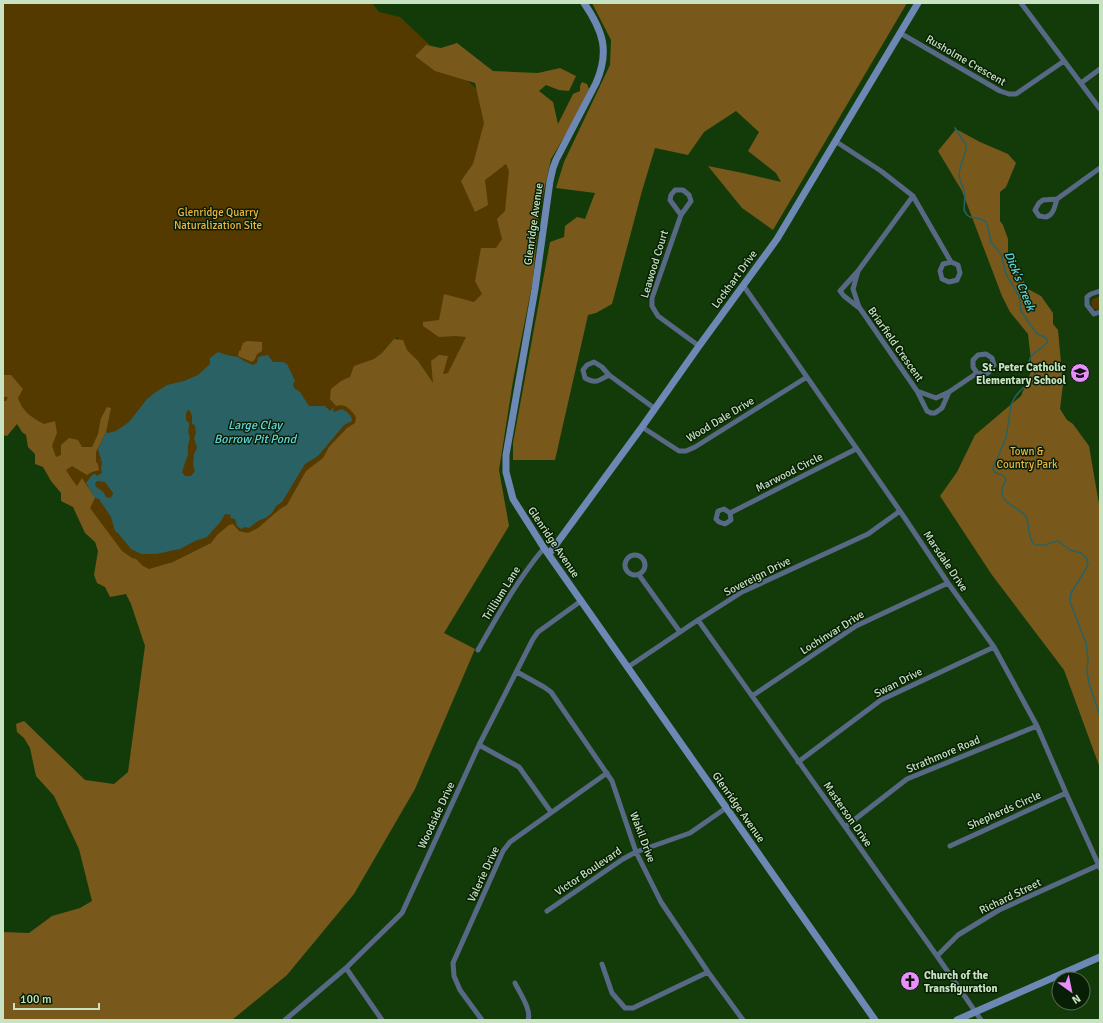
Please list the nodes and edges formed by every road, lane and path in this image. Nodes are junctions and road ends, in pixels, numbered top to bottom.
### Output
1 (584, 3) edge
2 (918, 3) edge
3 (1021, 3) edge
4 (900, 33) junction
5 (1064, 61) junction
6 (1100, 69) edge
7 (1081, 83) junction
8 (1100, 109) edge
9 (835, 141) junction
10 (1100, 168) edge
11 (912, 196) junction
12 (1057, 199) junction
13 (680, 215) junction
14 (951, 262) junction
15 (858, 271) junction
16 (743, 285) junction
17 (1100, 291) edge
18 (859, 307) junction
19 (1100, 312) edge
20 (698, 346) junction
21 (977, 373) junction
22 (608, 375) junction
23 (807, 377) junction
24 (917, 391) junction
25 (949, 392) junction
26 (654, 408) junction
27 (642, 427) junction
28 (856, 449) junction
29 (900, 511) junction
30 (730, 513) dead end
31 (544, 548) junction
32 (549, 554) junction
33 (639, 574) dead end
34 (948, 583) junction
35 (581, 601) junction
36 (698, 620) junction
37 (680, 632) junction
38 (994, 647) junction
39 (478, 650) dead end
40 (628, 667) junction
41 (517, 672) junction
42 (752, 696) junction
43 (1037, 726) junction
44 (479, 745) junction
45 (798, 762) junction
46 (606, 773) junction
47 (1066, 793) junction
48 (726, 808) junction
49 (551, 812) junction
50 (845, 827) junction
51 (950, 846) dead end
52 (636, 852) junction
53 (1099, 867) edge
54 (547, 911) dead end
55 (937, 956) junction
56 (1100, 957) edge
57 (602, 964) dead end
58 (346, 968) junction
59 (708, 972) junction
60 (514, 982) dead end
61 (976, 1012) junction
62 (285, 1020) edge
63 (382, 1020) edge
64 (482, 1020) edge
65 (528, 1020) edge
66 (743, 1020) edge
67 (875, 1020) edge
68 (957, 1020) edge
69 (981, 1020) edge

1 - 31 main road, Glenridge Avenue
2 - 4 main road, Lockhart Drive
3 - 5 street
4 - 5 street, Rusholme Crescent
4 - 9 main road, Lockhart Drive
5 - 7 street
6 - 7 street
7 - 8 street
9 - 11 street
9 - 16 main road, Lockhart Drive
10 - 12 street
11 - 14 street
11 - 15 street, Briarfield Crescent
12 - 12 street
13 - 13 street, Leawood Court
13 - 20 street, Leawood Court
14 - 14 street
15 - 18 street, Briarfield Crescent
15 - 18 street, Briarfield Crescent
16 - 20 main road, Lockhart Drive
16 - 23 street, Marsdale Drive
17 - 19 street
18 - 24 street, Briarfield Crescent
20 - 26 main road, Lockhart Drive
21 - 21 street, Briarfield Crescent
21 - 25 street, Briarfield Crescent
22 - 22 street
22 - 26 street
23 - 27 street, Wood Dale Drive
23 - 28 street, Marsdale Drive
24 - 25 street, Briarfield Crescent
24 - 25 street, Briarfield Crescent
26 - 27 main road, Lockhart Drive
27 - 32 main road, Lockhart Drive
28 - 29 street, Marsdale Drive
28 - 30 street, Marwood Circle
29 - 34 street, Marsdale Drive
29 - 36 street, Sovereign Drive
31 - 32 main road, Glenridge Avenue
31 - 39 street, Trillium Lane
32 - 35 main road, Glenridge Avenue
33 - 37 street
34 - 38 street, Marsdale Drive
34 - 42 street, Lochinvar Drive
35 - 40 main road, Glenridge Avenue
35 - 41 street, Woodside Drive
36 - 37 street, Sovereign Drive
36 - 42 street, Masterson Drive
37 - 40 street, Sovereign Drive
38 - 43 street, Marsdale Drive
38 - 45 street, Swan Drive
40 - 48 main road, Glenridge Avenue
41 - 44 street, Woodside Drive
41 - 46 street, Wakil Drive
42 - 45 street, Masterson Drive
43 - 47 street, Marsdale Drive
43 - 50 street, Strathmore Road
44 - 49 street
44 - 58 street, Woodside Drive
45 - 50 street, Masterson Drive
46 - 49 street, Valerie Drive
46 - 52 street, Wakil Drive
47 - 51 street, Shepherds Circle
47 - 53 street, Marsdale Drive
48 - 52 street, Victor Boulevard
48 - 67 main road, Glenridge Avenue
49 - 64 street, Valerie Drive
50 - 55 street, Masterson Drive
52 - 54 street, Victor Boulevard
52 - 59 street, Wakil Drive
53 - 55 street, Richard Street
55 - 61 street, Masterson Drive
56 - 61 main road
57 - 59 street
58 - 62 street, Woodside Drive
58 - 63 street
59 - 66 street, Wakil Drive
60 - 65 street
61 - 68 main road
61 - 69 street, Masterson Drive

